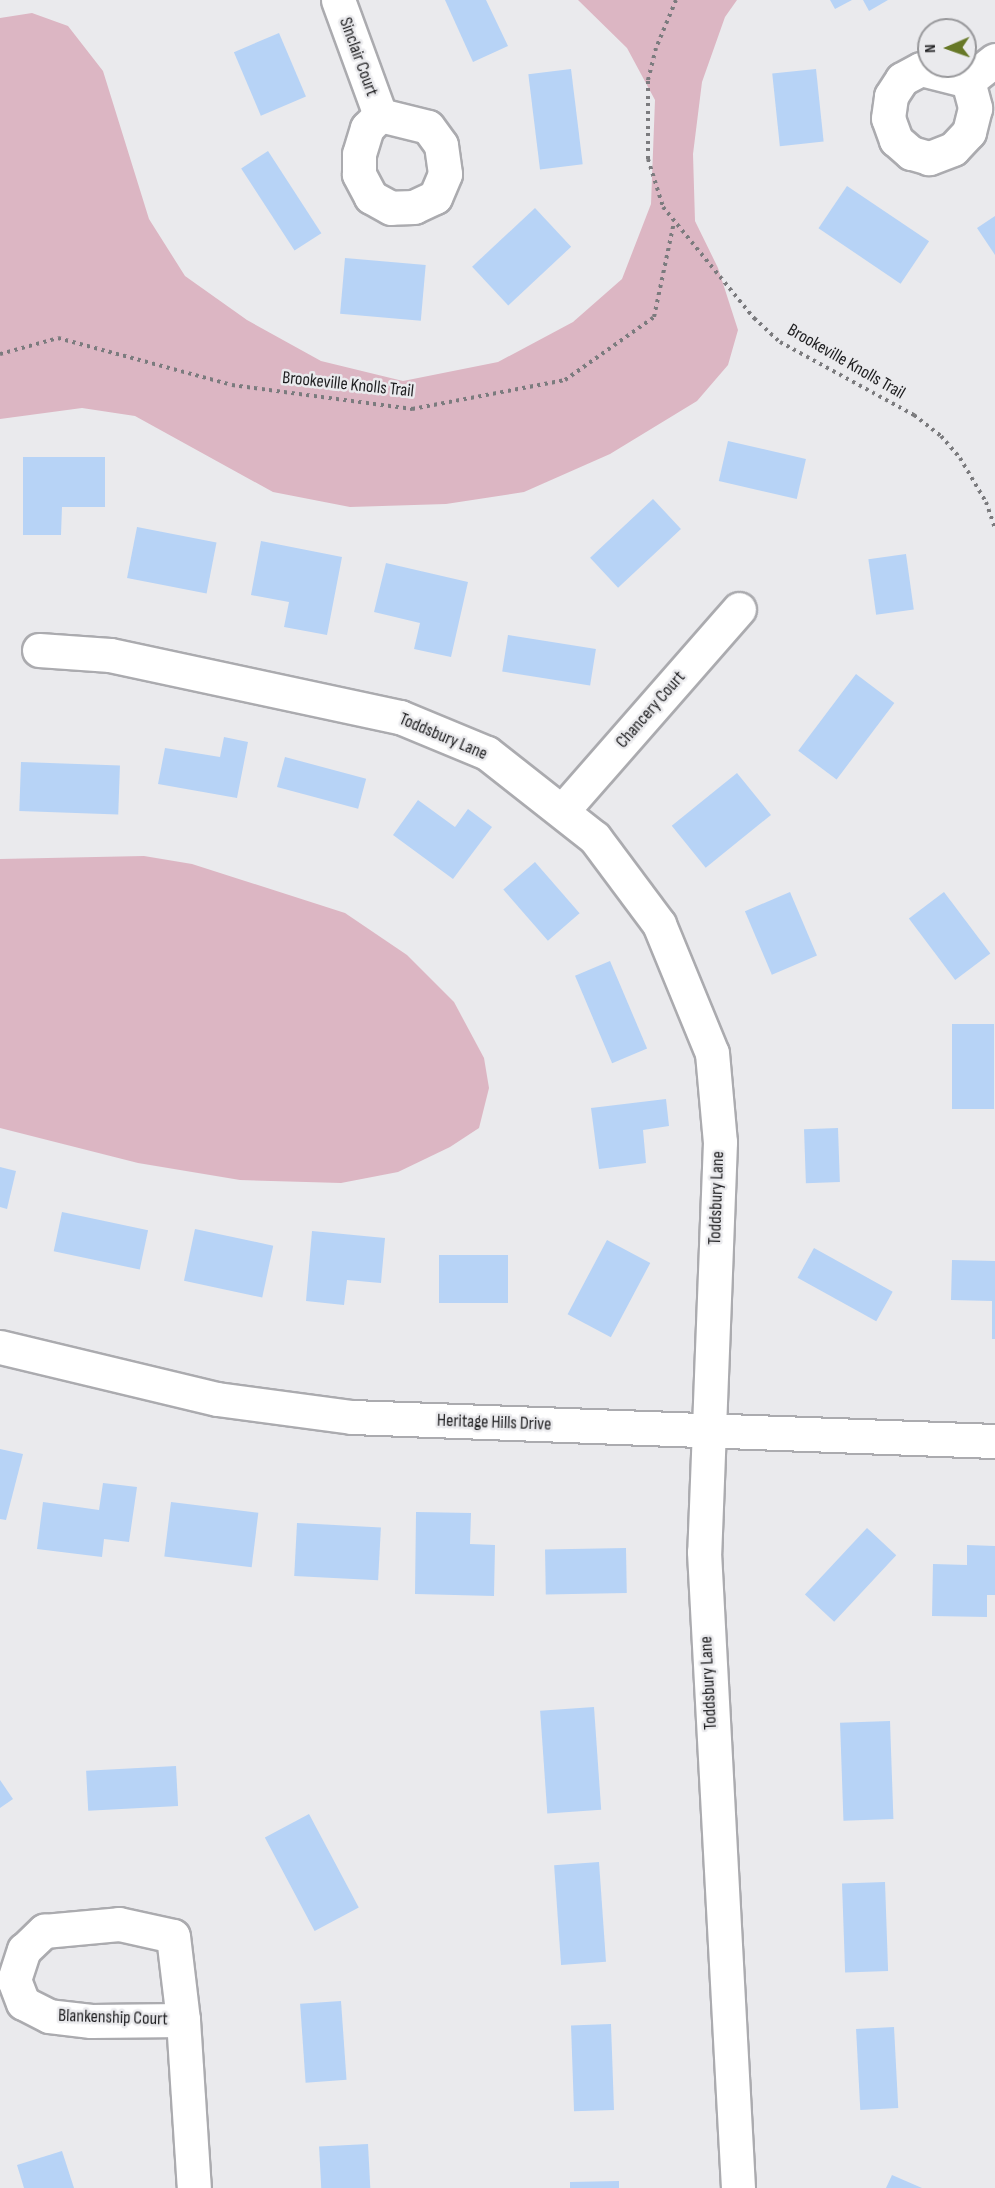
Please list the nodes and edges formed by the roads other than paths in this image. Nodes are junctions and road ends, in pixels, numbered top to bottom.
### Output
1 (338, 0) edge
2 (995, 60) edge
3 (968, 81) dead end
4 (380, 115) dead end
5 (739, 609) dead end
6 (39, 650) dead end
7 (563, 810) junction
8 (0, 1347) edge
9 (709, 1431) junction
10 (995, 1441) edge
11 (183, 2020) junction
12 (194, 2188) edge
13 (738, 2188) edge

1 - 4 street, Sinclair Court
2 - 3 street
5 - 7 street, Chancery Court
6 - 7 street, Toddsbury Lane
7 - 9 street, Toddsbury Lane
8 - 9 street, Heritage Hills Drive
9 - 10 street, Heritage Hills Drive
9 - 13 street, Toddsbury Lane
11 - 11 street, Blankenship Court
11 - 12 street, Blankenship Court

